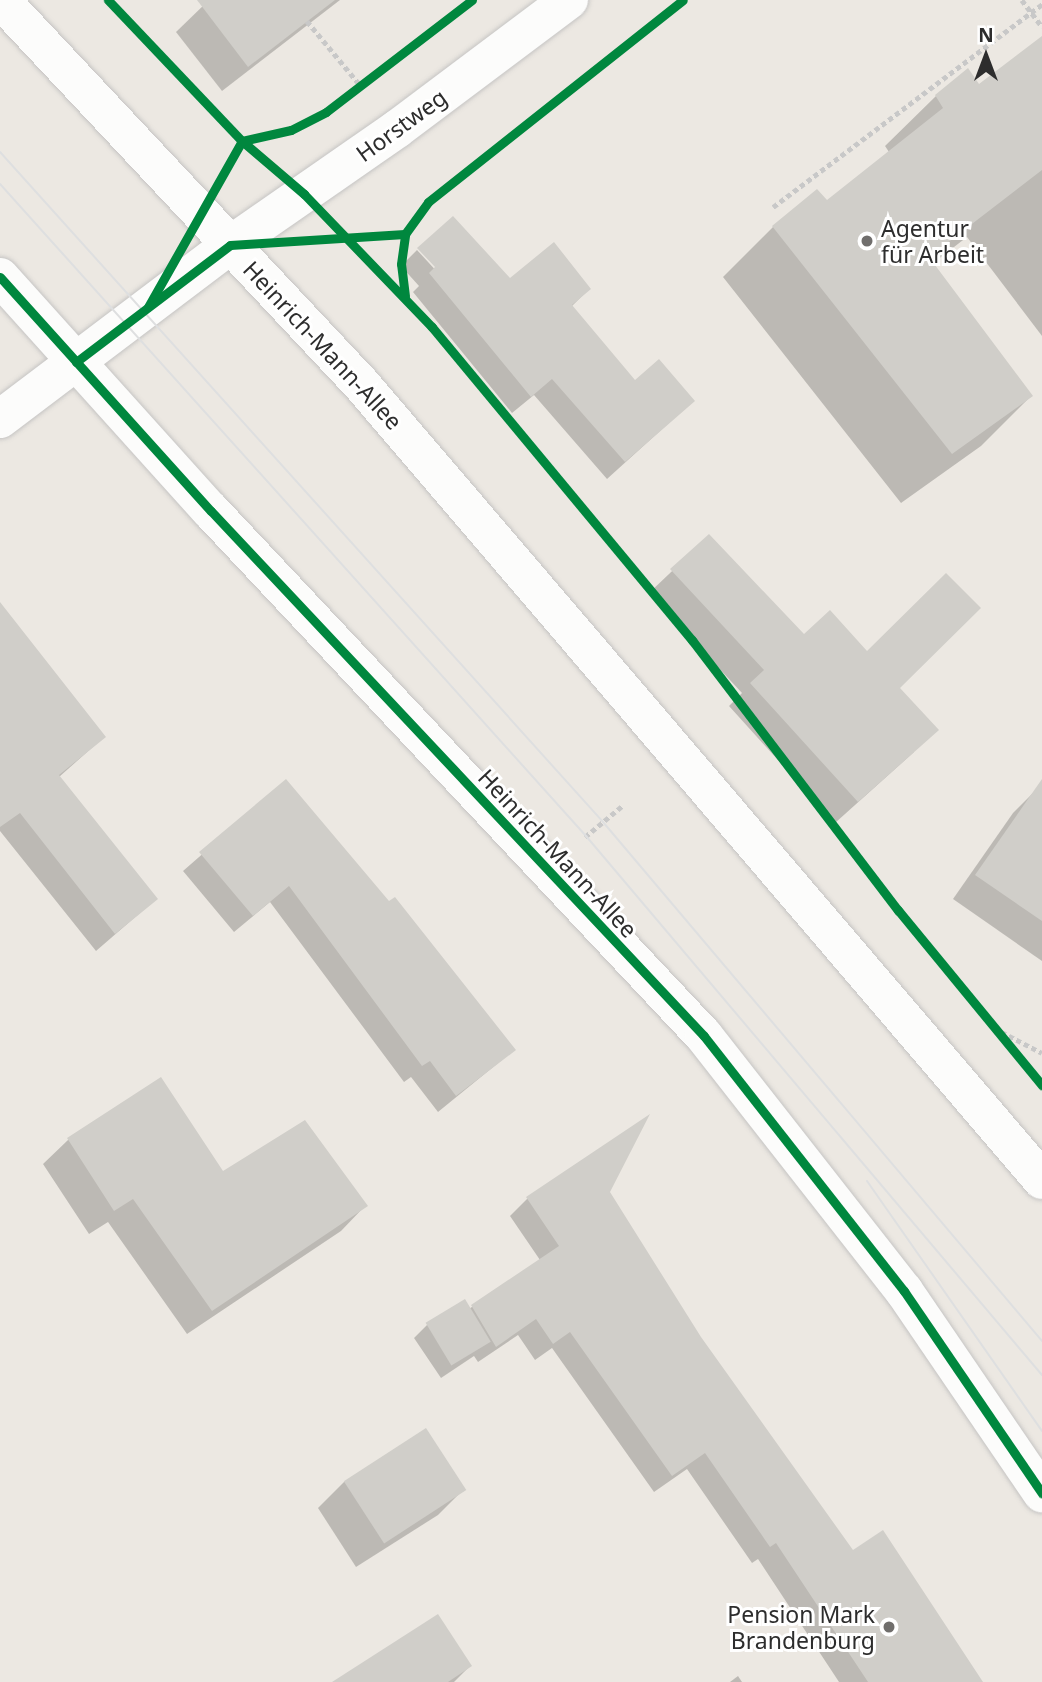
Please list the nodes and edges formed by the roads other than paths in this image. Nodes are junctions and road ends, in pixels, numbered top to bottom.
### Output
1 (1, 0) edge
2 (569, 0) edge
3 (230, 245) junction
4 (0, 277) edge
5 (76, 362) junction
6 (0, 419) edge
7 (1042, 1180) edge
8 (1042, 1493) edge

1 - 3 street, Heinrich-Mann-Allee
2 - 3 street, Horstweg
3 - 5 street, Horstweg
3 - 7 street, Heinrich-Mann-Allee
4 - 5 street, Heinrich-Mann-Allee
5 - 6 street, Horstweg
5 - 8 street, Heinrich-Mann-Allee

